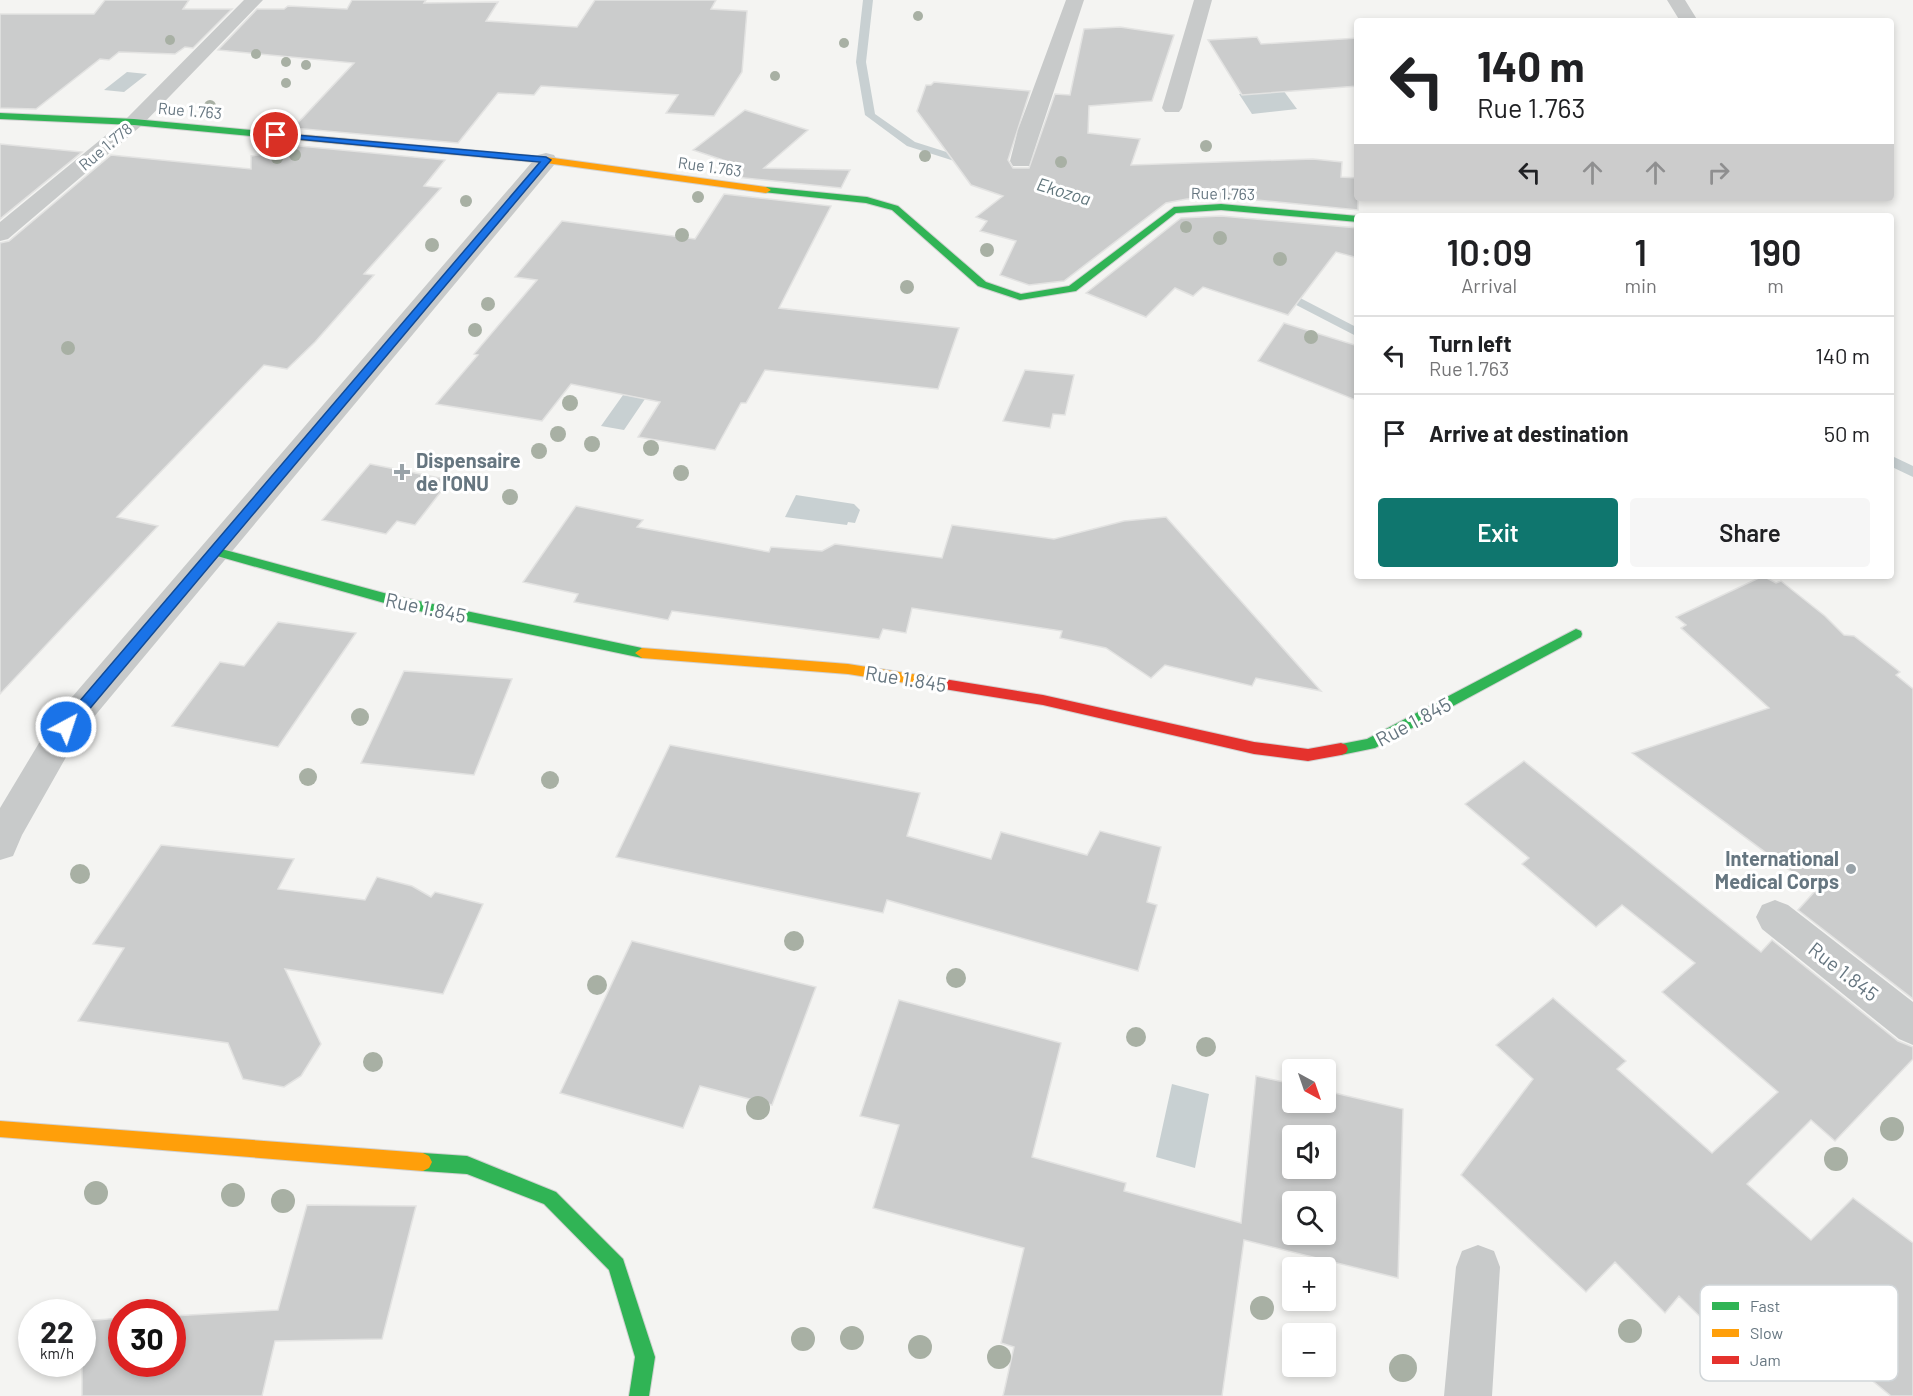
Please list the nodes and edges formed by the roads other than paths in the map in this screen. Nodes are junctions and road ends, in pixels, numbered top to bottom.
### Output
1 (254, 0) edge
2 (1075, 0) edge
3 (1203, 0) edge
4 (1676, 0) edge
5 (1687, 18) edge
6 (1172, 108) dead end
7 (0, 116) edge
8 (134, 122) junction
9 (546, 160) junction
10 (1021, 161) dead end
11 (1354, 219) edge
12 (0, 234) edge
13 (213, 550) junction
14 (1576, 634) dead end
15 (0, 845) edge
16 (1774, 917) dead end
17 (1913, 1026) edge
18 (0, 1129) edge
19 (1478, 1267) dead end
20 (639, 1396) edge
21 (1468, 1396) edge

1 - 8 street, Rue 1.778
2 - 10 street
3 - 6 street
4 - 5 street
7 - 8 street, Rue 1.763
8 - 9 street, Rue 1.763
8 - 12 street, Rue 1.778
9 - 11 street, Rue 1.763
9 - 13 street
13 - 14 street, Rue 1.845
13 - 15 street
16 - 17 street, Rue 1.845
18 - 20 street
19 - 21 street

